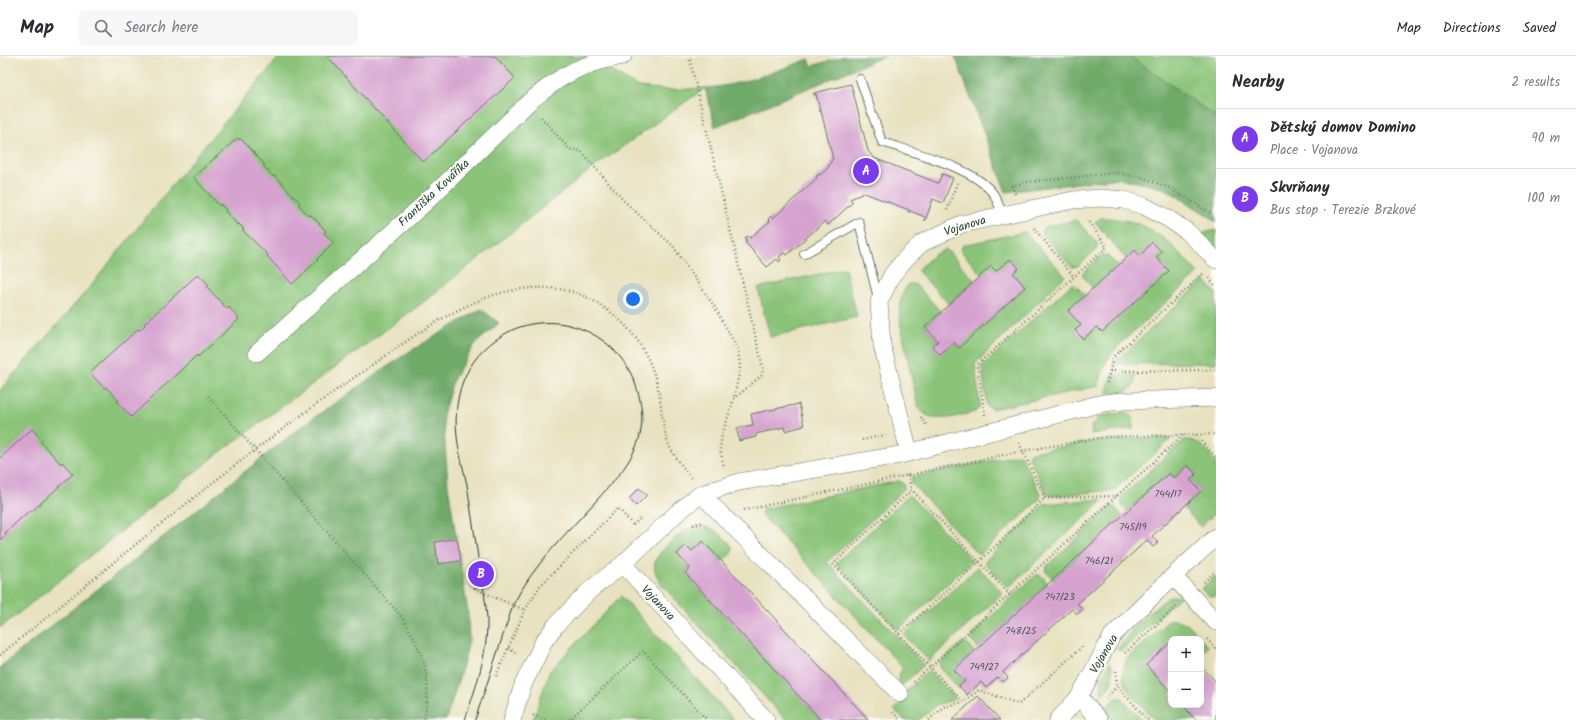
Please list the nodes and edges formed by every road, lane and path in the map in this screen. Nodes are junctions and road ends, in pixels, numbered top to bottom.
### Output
1 (623, 56) edge
2 (688, 56) edge
3 (860, 79) dead end
4 (529, 102) junction
5 (962, 171) junction
6 (1002, 215) junction
7 (1090, 215) dead end
8 (945, 216) dead end
9 (1040, 225) dead end
10 (804, 254) dead end
11 (1216, 260) edge
12 (1200, 268) dead end
13 (1205, 273) junction
14 (1074, 276) junction
15 (1216, 287) edge
16 (879, 302) junction
17 (257, 353) dead end
18 (1216, 370) edge
19 (1110, 371) junction
20 (208, 396) dead end
21 (1216, 398) edge
22 (734, 399) junction
23 (1103, 404) junction
24 (920, 415) dead end
25 (927, 426) dead end
26 (988, 433) junction
27 (1216, 434) edge
28 (1184, 435) junction
29 (1196, 435) junction
30 (256, 450) junction
31 (1022, 451) junction
32 (909, 452) junction
33 (1216, 458) edge
34 (728, 486) junction
35 (701, 494) junction
36 (1117, 496) junction
37 (1045, 498) junction
38 (726, 519) junction
39 (1216, 537) edge
40 (980, 561) junction
41 (622, 564) junction
42 (1216, 571) edge
43 (473, 576) dead end
44 (1173, 576) junction
45 (1190, 594) junction
46 (1010, 595) junction
47 (525, 610) dead end
48 (1216, 622) edge
49 (899, 634) junction
50 (1112, 636) junction
51 (1088, 642) dead end
52 (0, 655) edge
53 (1120, 658) dead end
54 (930, 667) junction
55 (900, 694) joint
56 (1078, 698) junction
57 (963, 702) junction
58 (527, 712) dead end
59 (424, 720) edge
60 (512, 720) edge
61 (546, 720) edge
62 (569, 720) edge
63 (707, 720) edge
64 (766, 720) edge
65 (929, 720) edge
66 (1058, 720) edge
67 (1099, 720) edge
68 (1148, 720) edge

1 - 4 street, Františka Kováříka
2 - 22 path
3 - 5 lane
4 - 17 street, Františka Kováříka
4 - 22 path
5 - 6 lane
5 - 8 path
6 - 11 street, Vojanova
6 - 16 street, Vojanova
7 - 14 path
9 - 14 path
10 - 16 lane
12 - 13 path
13 - 15 path
13 - 19 path
14 - 26 path
16 - 32 street, Vojanova
18 - 19 path
19 - 23 path
20 - 30 path
21 - 23 street
22 - 34 path
23 - 26 street
24 - 25 path
26 - 32 street
27 - 29 path
28 - 29 path
28 - 31 path
28 - 36 path
29 - 33 path
30 - 35 path
30 - 52 path
30 - 59 path
31 - 37 path
31 - 38 path
32 - 34 street
34 - 35 street
35 - 38 street
35 - 41 street
36 - 37 path
36 - 46 path
37 - 40 path
38 - 55 street
39 - 44 street, Vojanova
40 - 46 path
40 - 49 path
40 - 49 path
41 - 60 street
41 - 64 street, Vojanova
42 - 45 path
43 - 47 path
44 - 45 street
44 - 50 street, Vojanova
45 - 48 street
45 - 53 path
46 - 54 path
49 - 54 path
50 - 56 street, Vojanova
50 - 68 path
51 - 57 path
54 - 55 path
54 - 57 path
56 - 66 street, Vojanova
56 - 67 street
57 - 65 path
58 - 61 path
62 - 63 path

